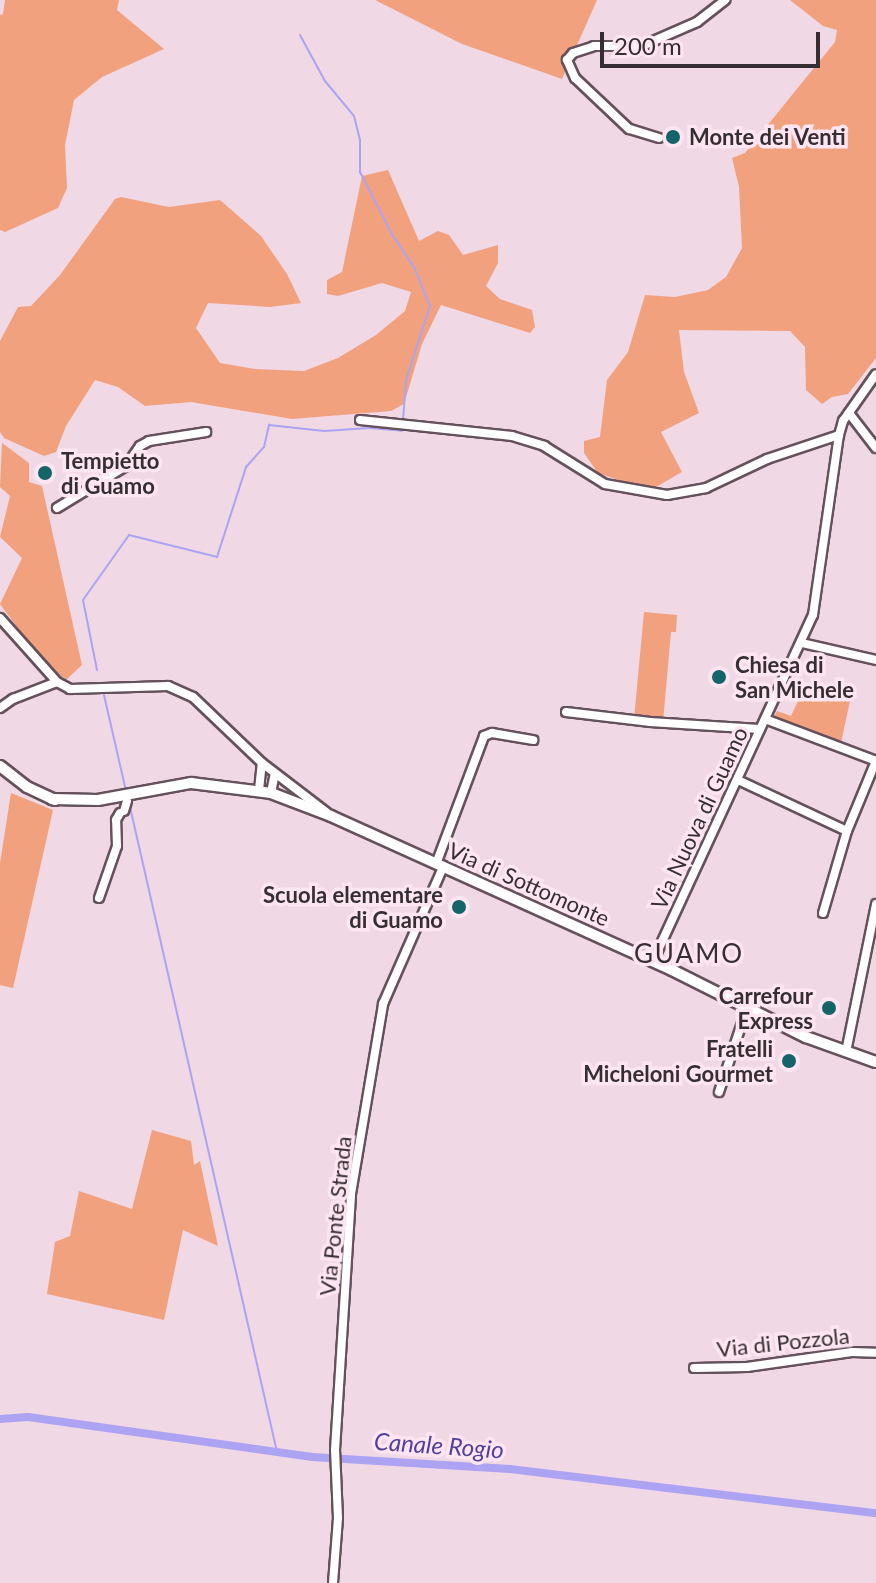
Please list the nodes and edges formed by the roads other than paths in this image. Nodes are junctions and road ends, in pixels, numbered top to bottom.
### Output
1 (725, 0) edge
2 (659, 138) dead end
3 (876, 374) edge
4 (849, 413) junction
5 (360, 420) dead end
6 (206, 432) dead end
7 (839, 435) junction
8 (876, 448) edge
9 (57, 508) dead end
10 (0, 618) edge
11 (802, 643) junction
12 (876, 660) edge
13 (57, 682) junction
14 (0, 708) edge
15 (566, 712) dead end
16 (765, 719) junction
17 (760, 729) junction
18 (533, 740) dead end
19 (876, 761) edge
20 (262, 763) junction
21 (0, 766) edge
22 (275, 773) junction
23 (738, 780) junction
24 (202, 785) junction
25 (259, 790) junction
26 (271, 793) junction
27 (52, 799) junction
28 (124, 809) junction
29 (330, 815) junction
30 (847, 831) junction
31 (439, 866) junction
32 (99, 898) dead end
33 (876, 904) edge
34 (823, 913) dead end
35 (653, 961) junction
36 (747, 1008) junction
37 (846, 1052) junction
38 (876, 1062) edge
39 (719, 1092) dead end
40 (876, 1353) edge
41 (694, 1368) dead end
42 (333, 1583) edge

1 - 2 street
3 - 4 street, Via Nuova di Guamo
4 - 7 street, Via Nuova di Guamo
4 - 8 street
5 - 7 street
6 - 9 street
7 - 11 street, Via Nuova di Guamo
10 - 13 street
11 - 12 street
11 - 16 street, Via Nuova di Guamo
13 - 14 street
13 - 20 street
15 - 17 street
16 - 17 street, Via Nuova di Guamo
16 - 19 street
17 - 23 street, Via Nuova di Guamo
18 - 31 street, Via Ponte Strada
19 - 30 street
20 - 22 street
20 - 25 street
21 - 27 main road, Via di Sottomonte
22 - 26 street
22 - 29 street
23 - 30 street
23 - 35 street, Via Nuova di Guamo
24 - 25 main road, Via di Sottomonte
24 - 27 main road, Via di Sottomonte
24 - 28 main road, Via di Sottomonte
25 - 26 main road, Via di Sottomonte
26 - 29 main road, Via di Sottomonte
27 - 28 main road, Via di Sottomonte
28 - 32 street
29 - 31 main road, Via di Sottomonte
30 - 34 street
31 - 35 main road, Via di Sottomonte
31 - 42 street, Via Ponte Strada
33 - 37 street
35 - 36 main road, Via di Sottomonte
36 - 37 main road, Via di Sottomonte
36 - 39 street
37 - 38 main road, Via di Sottomonte
40 - 41 street, Via di Pozzola

